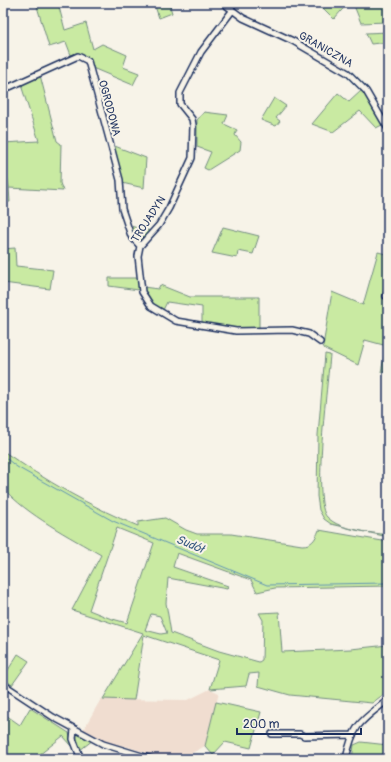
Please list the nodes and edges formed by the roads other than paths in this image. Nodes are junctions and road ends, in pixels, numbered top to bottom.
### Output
1 (223, 3) edge
2 (232, 11) junction
3 (3, 90) edge
4 (388, 129) edge
5 (140, 246) junction
6 (388, 290) edge
7 (386, 296) dead end
8 (320, 342) dead end
9 (3, 684) edge
10 (388, 700) edge
11 (74, 729) junction
12 (272, 734) dead end
13 (352, 735) junction
14 (81, 759) edge
15 (152, 759) edge
16 (346, 759) edge

1 - 2 street, GRANICZNA
2 - 4 street, GRANICZNA
2 - 5 street, TROJADYN
3 - 5 street, OGRODOWA
5 - 8 street, TROJADYN
6 - 7 street
9 - 11 street
10 - 13 street
11 - 14 street
11 - 15 street
12 - 13 street
13 - 16 street

